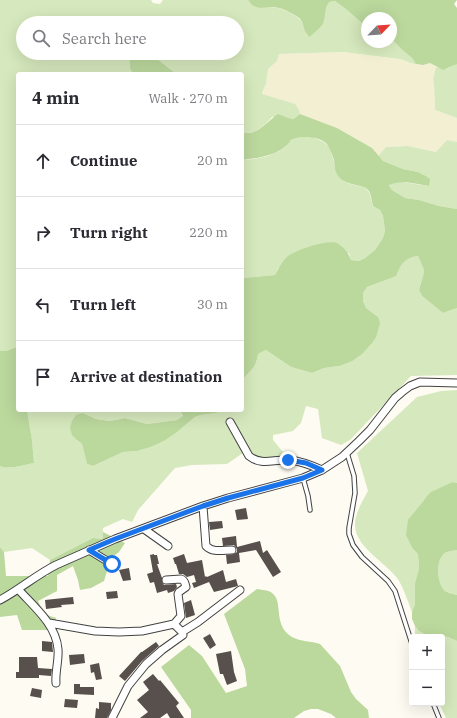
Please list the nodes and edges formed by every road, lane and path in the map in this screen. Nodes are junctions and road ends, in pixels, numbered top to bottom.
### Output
1 (457, 383) edge
2 (230, 422) dead end
3 (347, 452) junction
4 (322, 470) junction
5 (303, 478) junction
6 (203, 506) junction
7 (310, 510) dead end
8 (144, 529) junction
9 (168, 546) dead end
10 (89, 550) junction
11 (232, 550) dead end
12 (112, 564) dead end
13 (166, 580) dead end
14 (18, 589) junction
15 (240, 590) dead end
16 (0, 600) edge
17 (49, 623) junction
18 (174, 624) junction
19 (182, 632) junction
20 (409, 635) edge
21 (56, 683) dead end
22 (434, 706) edge
23 (112, 718) edge
24 (439, 718) edge

1 - 3 street
2 - 4 street
3 - 4 street
3 - 20 lane
4 - 5 street
5 - 6 street
5 - 7 lane
6 - 8 street
6 - 11 street
8 - 9 street
8 - 10 street
10 - 12 street
10 - 14 street
13 - 18 street
14 - 16 street
14 - 17 street
15 - 19 street
17 - 18 street
17 - 21 street
18 - 19 street
19 - 23 street
22 - 24 lane

